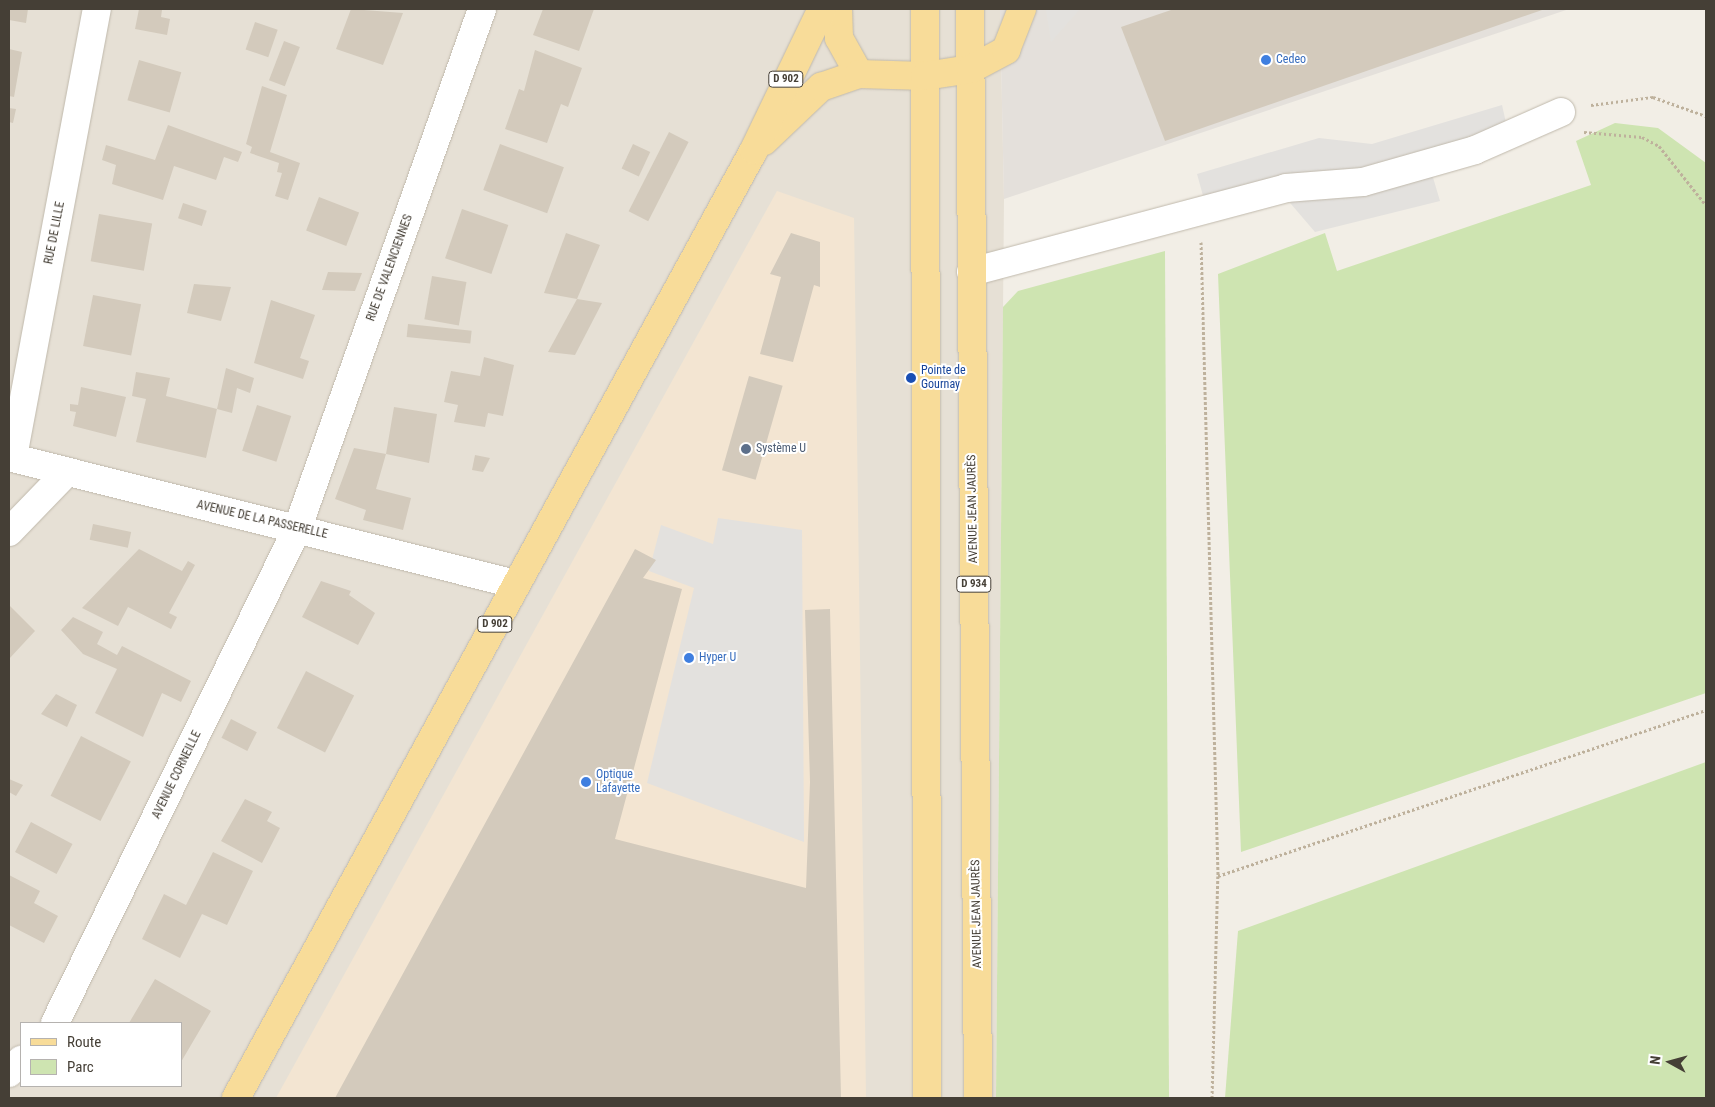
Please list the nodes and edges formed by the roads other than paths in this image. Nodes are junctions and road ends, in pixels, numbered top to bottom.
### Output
1 (97, 9) edge
2 (482, 9) edge
3 (822, 9) edge
4 (838, 9) edge
5 (925, 9) edge
6 (970, 9) edge
7 (1022, 9) edge
8 (971, 69) junction
9 (859, 74) junction
10 (925, 76) junction
11 (1561, 112) road end
12 (754, 150) junction
13 (971, 272) junction
14 (11, 457) edge
15 (65, 474) junction
16 (298, 528) junction
17 (9, 532) edge
18 (515, 584) junction
19 (55, 1022) edge
20 (20, 1061) edge
21 (9, 1072) edge
22 (236, 1098) edge
23 (927, 1098) edge
24 (978, 1098) edge

1 - 14 street, RUE DE LILLE
2 - 16 street, RUE DE VALENCIENNES
3 - 12 main road, D 902
4 - 9 main road
5 - 10 main road
6 - 8 main road, D 934
7 - 8 main road
8 - 10 main road
8 - 13 main road, AVENUE JEAN JAURÈS / D 934
9 - 10 main road, D 902
9 - 12 main road, D 902
10 - 23 main road
11 - 13 street
12 - 18 main road, D 902
13 - 24 main road, AVENUE JEAN JAURÈS / D 934
14 - 15 street, AVENUE DE LA PASSERELLE
15 - 16 street, AVENUE DE LA PASSERELLE
15 - 17 street
16 - 18 street, AVENUE DE LA PASSERELLE
16 - 19 street, AVENUE CORNEILLE
18 - 22 main road, D 902
20 - 21 street

